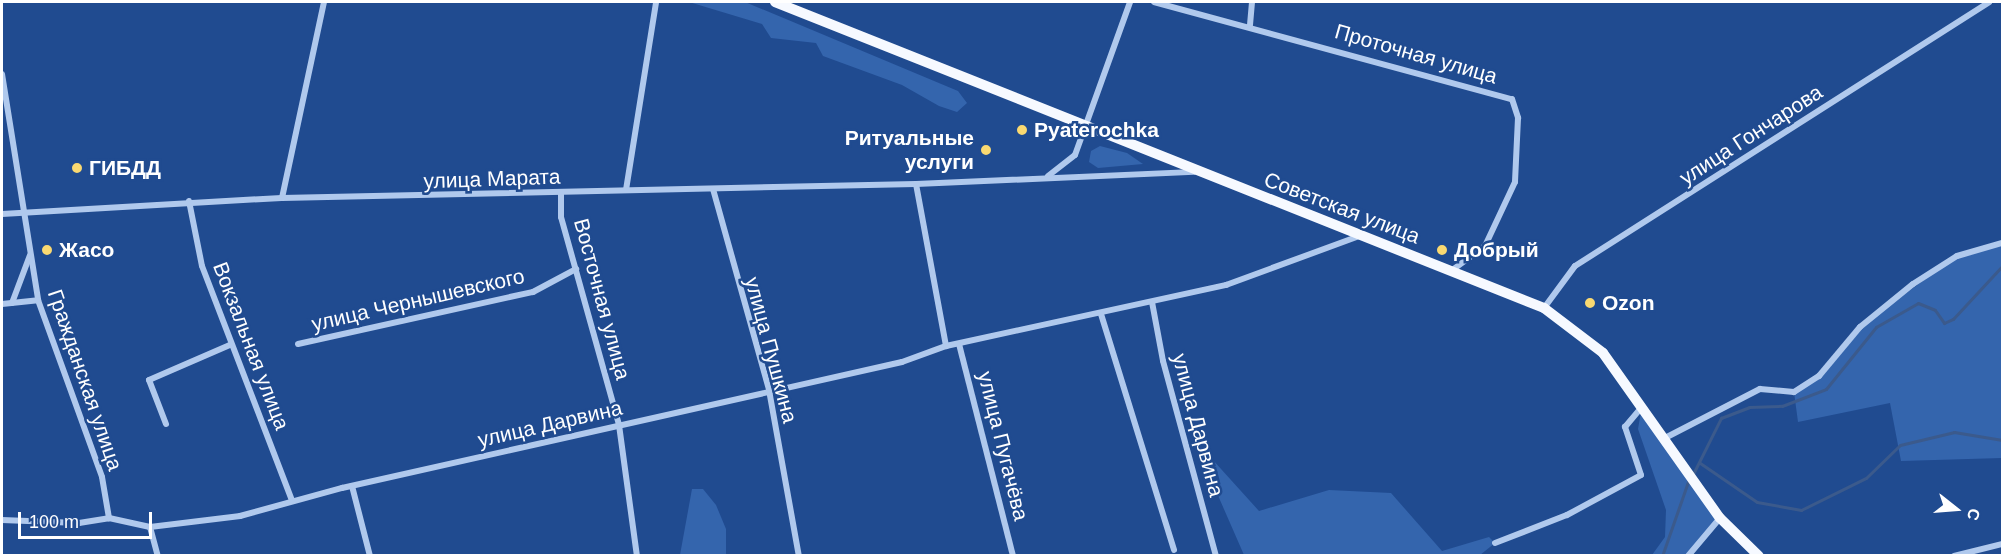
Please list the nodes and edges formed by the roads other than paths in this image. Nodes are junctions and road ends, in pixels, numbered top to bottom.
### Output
1 (324, 2) edge
2 (656, 2) edge
3 (775, 2) edge
4 (1130, 2) edge
5 (1154, 2) edge
6 (1252, 2) edge
7 (1989, 2) edge
8 (1250, 25) junction
9 (2, 74) edge
10 (1088, 125) junction
11 (1196, 172) junction
12 (1048, 176) junction
13 (983, 180) joint
14 (916, 184) junction
15 (713, 189) junction
16 (626, 190) junction
17 (561, 193) junction
18 (282, 198) junction
19 (189, 201) junction
20 (24, 212) junction
21 (2, 214) edge
22 (1359, 236) junction
23 (2002, 243) edge
24 (30, 255) junction
25 (576, 269) junction
26 (1450, 272) junction
27 (38, 300) junction
28 (1152, 302) junction
29 (12, 303) junction
30 (2, 304) edge
31 (1544, 308) junction
32 (1101, 314) junction
33 (298, 344) dead end
34 (959, 344) junction
35 (230, 345) junction
36 (946, 346) junction
37 (769, 390) junction
38 (1642, 406) junction
39 (166, 424) dead end
40 (619, 425) junction
41 (1663, 439) junction
42 (352, 486) junction
43 (292, 500) junction
44 (109, 518) junction
45 (1720, 519) junction
46 (2, 520) edge
47 (150, 527) junction
48 (1495, 543) dead end
49 (2002, 544) edge
50 (1174, 550) dead end
51 (158, 555) edge
52 (370, 555) edge
53 (638, 555) edge
54 (799, 555) edge
55 (1013, 555) edge
56 (1216, 555) edge
57 (1688, 555) edge
58 (1759, 555) edge
59 (1954, 555) edge

1 - 18 street
2 - 16 street
3 - 10 main road, Советская улица
4 - 10 street
5 - 8 street, Проточная улица
6 - 8 street
7 - 31 street, улица Гончарова
8 - 26 street, Проточная улица
9 - 20 street, Гражданская улица
10 - 11 main road, Советская улица
10 - 12 street
11 - 12 street, Советская улица
11 - 22 main road, Советская улица
12 - 13 street, Советская улица
13 - 14 street, улица Марата
14 - 15 street, улица Марата
14 - 36 street
15 - 16 street, улица Марата
15 - 37 street, улица Пушкина
16 - 17 street, улица Марата
17 - 18 street, улица Марата
17 - 25 street, Восточная улица
18 - 19 street, улица Марата
19 - 20 street, улица Марата
19 - 35 street, Вокзальная улица
20 - 21 street, улица Марата
20 - 24 street, Гражданская улица
22 - 26 main road, Советская улица
22 - 28 street, улица Дарвина
23 - 41 street
24 - 27 street, Гражданская улица
24 - 29 street
25 - 33 street, улица Чернышевского
25 - 40 street, Восточная улица
26 - 31 main road, Советская улица
27 - 29 street
27 - 44 street, Гражданская улица
28 - 32 street, улица Дарвина
28 - 56 street, улица Дарвина
29 - 30 street
31 - 38 main road, Советская улица
32 - 34 street, улица Дарвина
32 - 50 street
34 - 36 street, улица Дарвина
34 - 55 street, улица Пугачёва
35 - 39 street
35 - 43 street, Вокзальная улица
36 - 37 street, улица Дарвина
37 - 40 street, улица Дарвина
37 - 54 street, улица Пушкина
38 - 41 main road, Советская улица
38 - 48 street
40 - 42 street, улица Дарвина
40 - 53 street, Восточная улица
41 - 45 main road, Советская улица
42 - 43 street, улица Дарвина
42 - 52 street
43 - 47 street, улица Дарвина
44 - 46 street, улица Дарвина
44 - 47 street, улица Дарвина
45 - 57 street
45 - 58 main road, Советская улица
47 - 51 street
49 - 59 street

